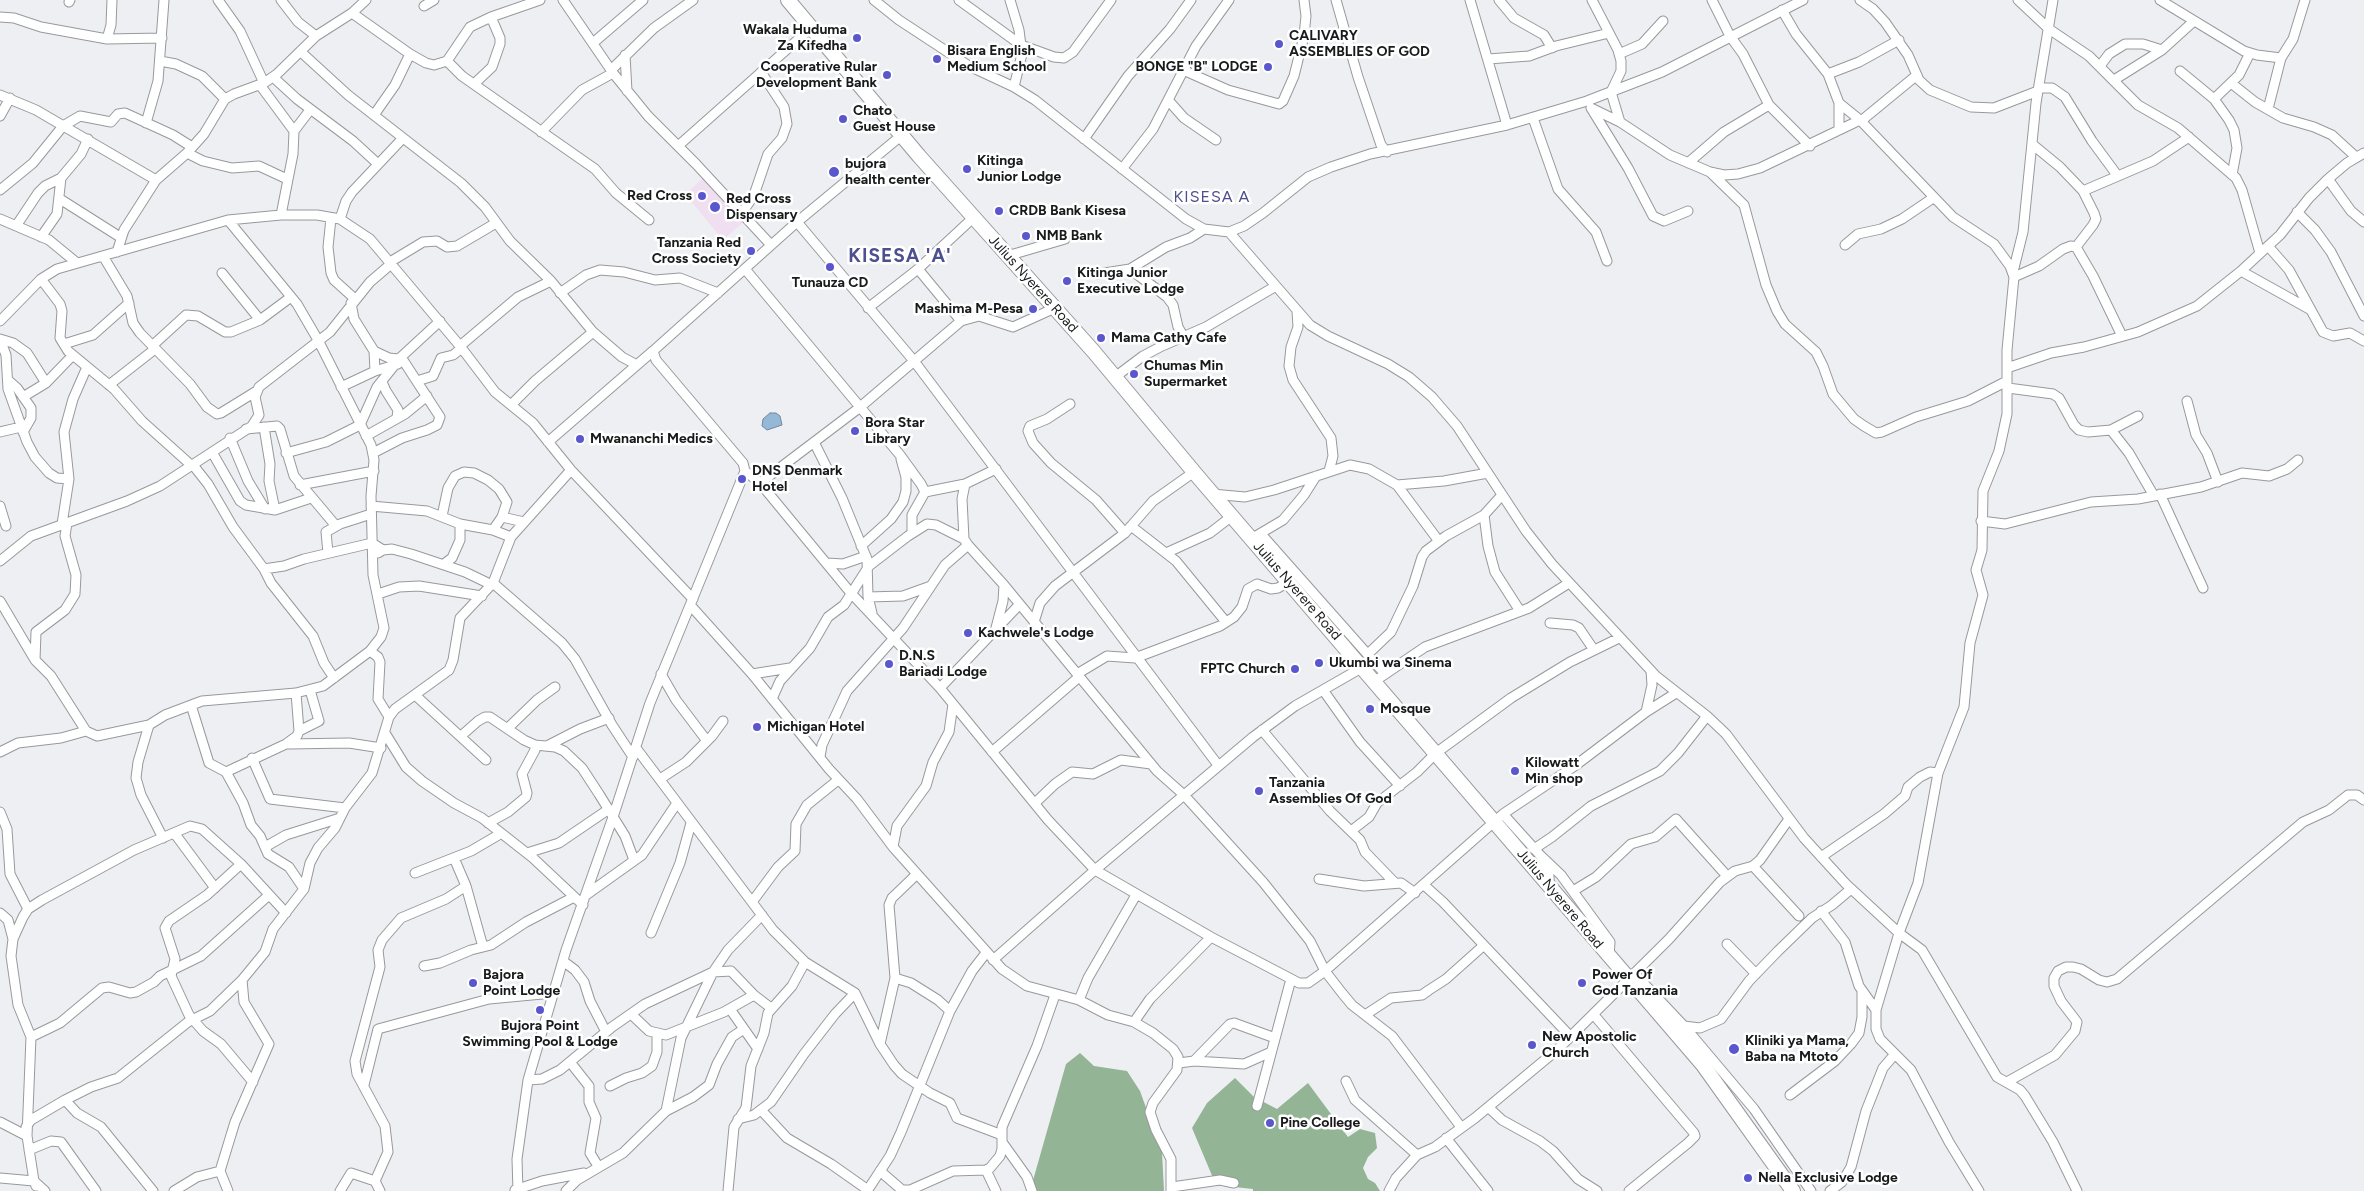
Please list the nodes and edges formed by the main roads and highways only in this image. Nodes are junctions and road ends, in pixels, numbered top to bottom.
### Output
1 (788, 0) edge
2 (1794, 1191) edge

1 - 2 highway, Julius Nyerere Road

